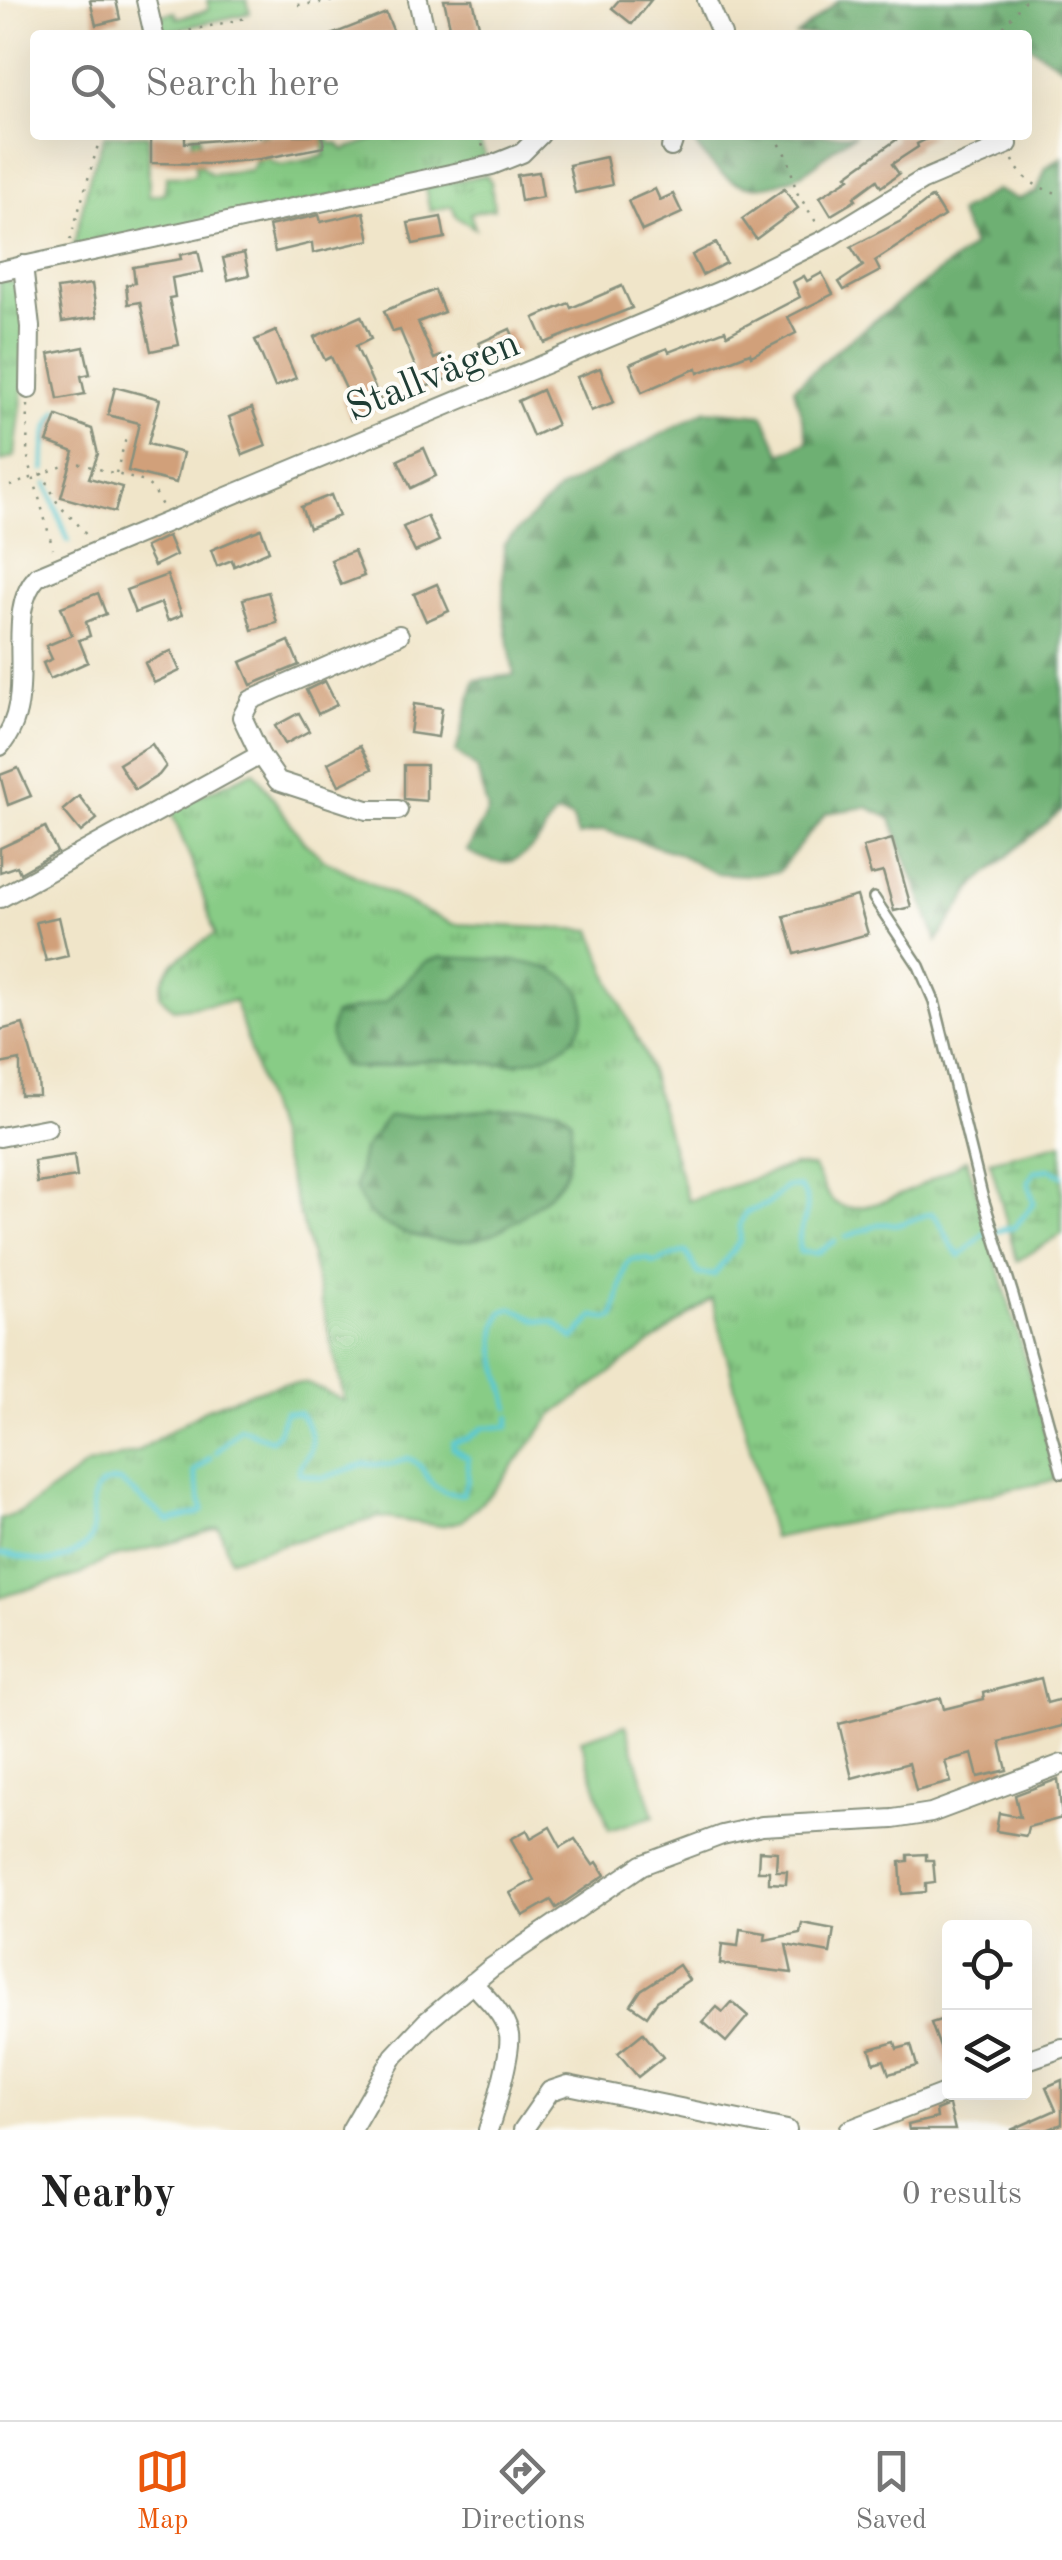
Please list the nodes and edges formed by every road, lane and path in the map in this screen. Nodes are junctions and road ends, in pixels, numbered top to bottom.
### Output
1 (146, 0) edge
2 (348, 0) edge
3 (418, 0) edge
4 (707, 0) edge
5 (1025, 0) edge
6 (298, 5) dead end
7 (246, 18) dead end
8 (153, 30) edge
9 (191, 30) edge
10 (425, 30) edge
11 (720, 30) edge
12 (1001, 30) edge
13 (98, 140) edge
14 (535, 140) edge
15 (777, 140) edge
16 (1008, 144) joint
17 (1062, 194) edge
18 (826, 238) junction
19 (70, 256) junction
20 (23, 265) junction
21 (0, 271) edge
22 (29, 389) joint
23 (128, 435) dead end
24 (41, 473) junction
25 (115, 474) junction
26 (33, 476) junction
27 (10, 486) dead end
28 (169, 521) junction
29 (94, 554) junction
30 (55, 569) junction
31 (399, 635) dead end
32 (0, 746) edge
33 (260, 755) junction
34 (398, 810) dead end
35 (0, 898) edge
36 (874, 898) dead end
37 (48, 1128) dead end
38 (0, 1136) edge
39 (1062, 1473) edge
40 (1062, 1764) edge
41 (472, 1983) junction
42 (1062, 2048) edge
43 (1032, 2058) edge
44 (942, 2093) edge
45 (350, 2130) edge
46 (488, 2130) edge
47 (522, 2130) edge
48 (788, 2130) edge
49 (850, 2130) edge

1 - 8 street
2 - 6 path
3 - 10 street
4 - 11 street
5 - 12 path
7 - 9 path
13 - 19 path
14 - 19 street
15 - 18 path
16 - 17 path
16 - 18 street, Stallvägen
18 - 28 street, Stallvägen
19 - 20 street
20 - 21 street
20 - 22 street
22 - 26 path
23 - 25 path
24 - 25 path
24 - 26 path
24 - 29 path
25 - 28 path
26 - 27 path
26 - 30 path
28 - 29 street, Stallvägen
29 - 30 street, Stallvägen
30 - 32 street, Stallvägen
31 - 33 street
33 - 34 street
33 - 35 street
36 - 39 lane
37 - 38 street
40 - 41 street
41 - 45 street
41 - 46 street
42 - 43 street
44 - 49 street
47 - 48 street

